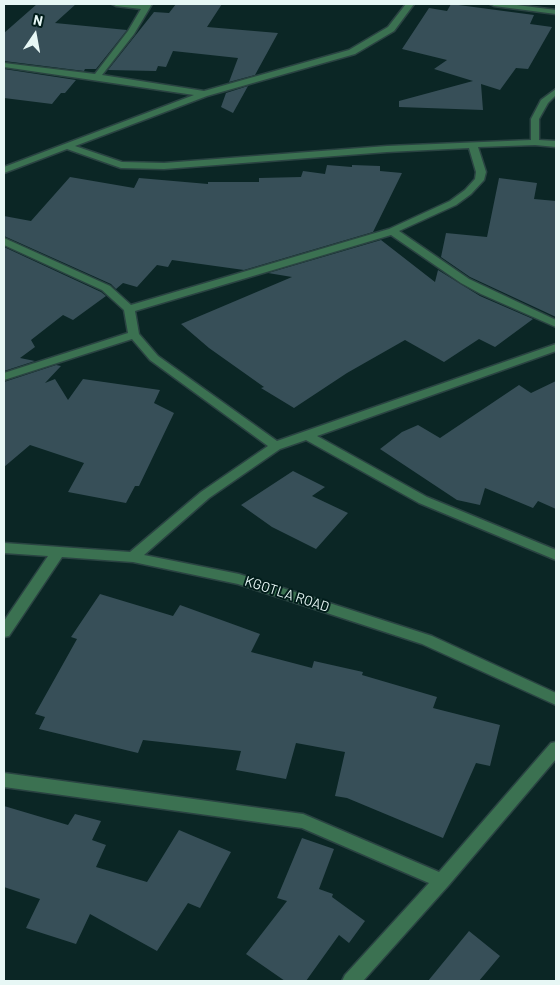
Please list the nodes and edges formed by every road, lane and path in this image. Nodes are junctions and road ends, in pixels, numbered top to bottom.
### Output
1 (116, 4) edge
2 (410, 4) edge
3 (494, 4) edge
4 (147, 6) edge
5 (556, 12) edge
6 (4, 65) edge
7 (97, 77) junction
8 (556, 91) edge
9 (204, 94) junction
10 (535, 142) junction
11 (556, 144) edge
12 (66, 146) junction
13 (473, 146) junction
14 (4, 170) edge
15 (392, 231) junction
16 (4, 241) edge
17 (129, 308) junction
18 (556, 324) edge
19 (134, 335) junction
20 (556, 347) edge
21 (4, 377) edge
22 (308, 436) junction
23 (276, 446) junction
24 (4, 548) edge
25 (58, 552) junction
26 (556, 555) edge
27 (133, 557) junction
28 (4, 632) edge
29 (554, 693) edge
30 (556, 748) edge
31 (4, 780) edge
32 (442, 881) junction
33 (351, 981) edge

1 - 4 street
2 - 9 street
3 - 5 street
4 - 7 street
6 - 7 street
7 - 9 street
8 - 10 street
9 - 12 street
10 - 11 street
10 - 13 street
12 - 13 street
12 - 14 street
13 - 15 street
15 - 17 street
15 - 18 street
16 - 17 street
17 - 19 street
19 - 21 street
19 - 23 street
20 - 22 street
22 - 23 street
22 - 26 street
23 - 27 street
24 - 25 street, KGOTLA ROAD
25 - 27 street, KGOTLA ROAD
25 - 28 street
27 - 29 street, KGOTLA ROAD
30 - 32 street
31 - 32 street
32 - 33 street

